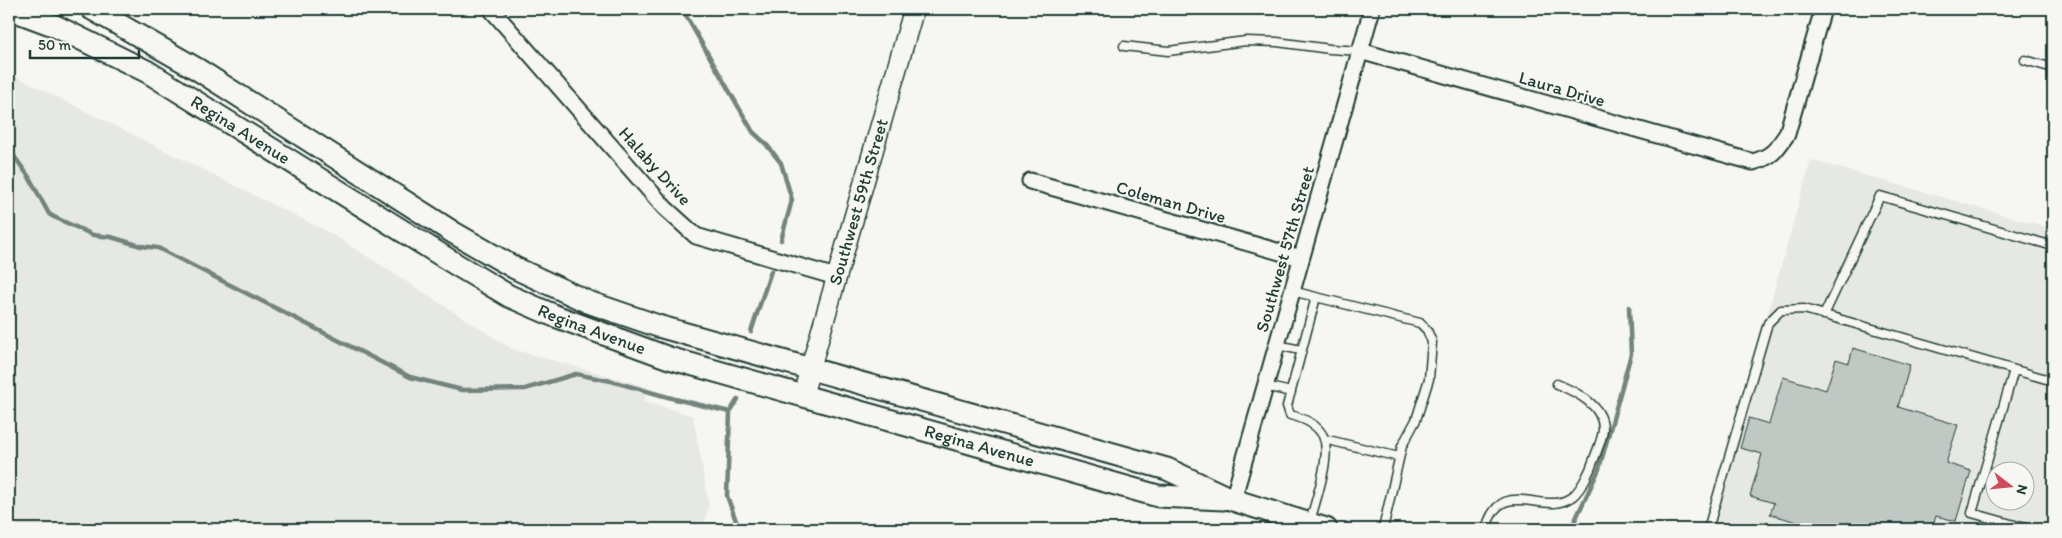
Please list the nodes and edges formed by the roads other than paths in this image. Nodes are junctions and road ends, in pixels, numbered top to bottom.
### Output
1 (10, 9) edge
2 (92, 9) edge
3 (491, 9) edge
4 (914, 9) edge
5 (1372, 9) edge
6 (1823, 9) edge
7 (1124, 46) dead end
8 (1360, 51) junction
9 (2025, 60) dead end
10 (2053, 68) edge
11 (1030, 181) dead end
12 (2053, 246) edge
13 (1301, 258) junction
14 (836, 277) junction
15 (1292, 291) junction
16 (1316, 297) junction
17 (1824, 315) junction
18 (1277, 345) junction
19 (1301, 350) junction
20 (809, 369) junction
21 (2014, 370) junction
22 (2053, 381) edge
23 (1557, 384) dead end
24 (1265, 386) junction
25 (1291, 392) junction
26 (803, 394) junction
27 (1324, 439) junction
28 (1399, 457) junction
29 (1233, 500) junction
30 (1317, 527) edge
31 (1382, 529) edge
32 (1486, 529) edge
33 (1711, 529) edge
34 (2029, 529) edge

1 - 26 main road, Regina Avenue
2 - 20 main road, Regina Avenue
3 - 14 street, Halaby Drive
4 - 14 street, Southwest 59th Street
5 - 8 street, Southwest 57th Street
6 - 8 street, Laura Drive
7 - 8 lane
8 - 13 street, Southwest 57th Street
9 - 10 lane
11 - 13 street, Coleman Drive
12 - 17 lane
13 - 15 street, Southwest 57th Street
14 - 20 street, Southwest 59th Street
15 - 16 lane
15 - 18 street, Southwest 57th Street
16 - 19 lane
16 - 28 lane
17 - 21 lane
17 - 33 lane
18 - 19 lane
18 - 24 street, Southwest 57th Street
19 - 25 lane
20 - 26 street, Southwest 59th Street
20 - 29 main road, Regina Avenue
21 - 22 lane
21 - 34 lane
23 - 32 lane
24 - 25 lane
24 - 29 street, Southwest 57th Street
25 - 27 lane
26 - 29 main road, Regina Avenue
27 - 28 lane
27 - 30 lane
28 - 31 lane
29 - 30 main road, Regina Avenue

